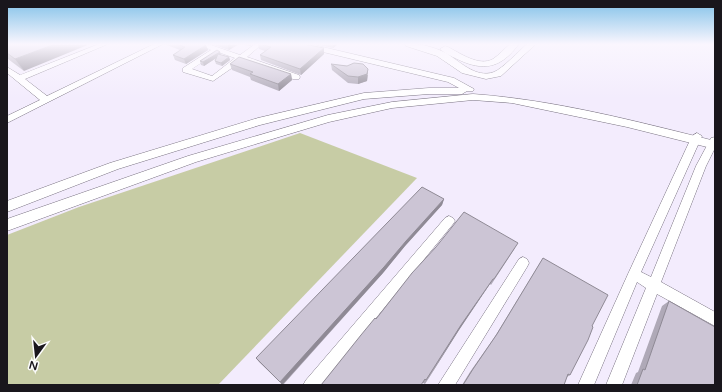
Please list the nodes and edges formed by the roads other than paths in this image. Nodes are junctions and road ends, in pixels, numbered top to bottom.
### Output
1 (60, 62) edge
2 (122, 62) edge
3 (197, 62) edge
4 (234, 62) edge
5 (256, 62) edge
6 (377, 62) edge
7 (452, 62) edge
8 (475, 62) edge
9 (477, 62) edge
10 (492, 62) edge
11 (511, 62) edge
12 (7, 69) edge
13 (465, 71) junction
14 (296, 77) dead end
15 (19, 79) junction
16 (451, 80) junction
17 (472, 94) junction
18 (46, 100) junction
19 (7, 120) edge
20 (696, 138) junction
21 (714, 143) edge
22 (7, 207) edge
23 (449, 221) dead end
24 (7, 225) edge
25 (524, 263) dead end
26 (634, 274) junction
27 (654, 285) junction
28 (715, 319) edge
29 (311, 385) edge
30 (446, 385) edge
31 (586, 385) edge
32 (614, 385) edge

1 - 15 street
2 - 18 street
3 - 4 street
5 - 14 street
6 - 16 street
7 - 13 street
8 - 13 street
9 - 10 street
11 - 13 street
12 - 15 street
13 - 16 street
15 - 18 street
16 - 17 street
17 - 20 street
17 - 22 street
17 - 24 street
18 - 19 street
20 - 21 street
20 - 26 street
21 - 27 street
23 - 29 street
25 - 30 street
26 - 27 street
26 - 31 street
27 - 28 street
27 - 32 street

